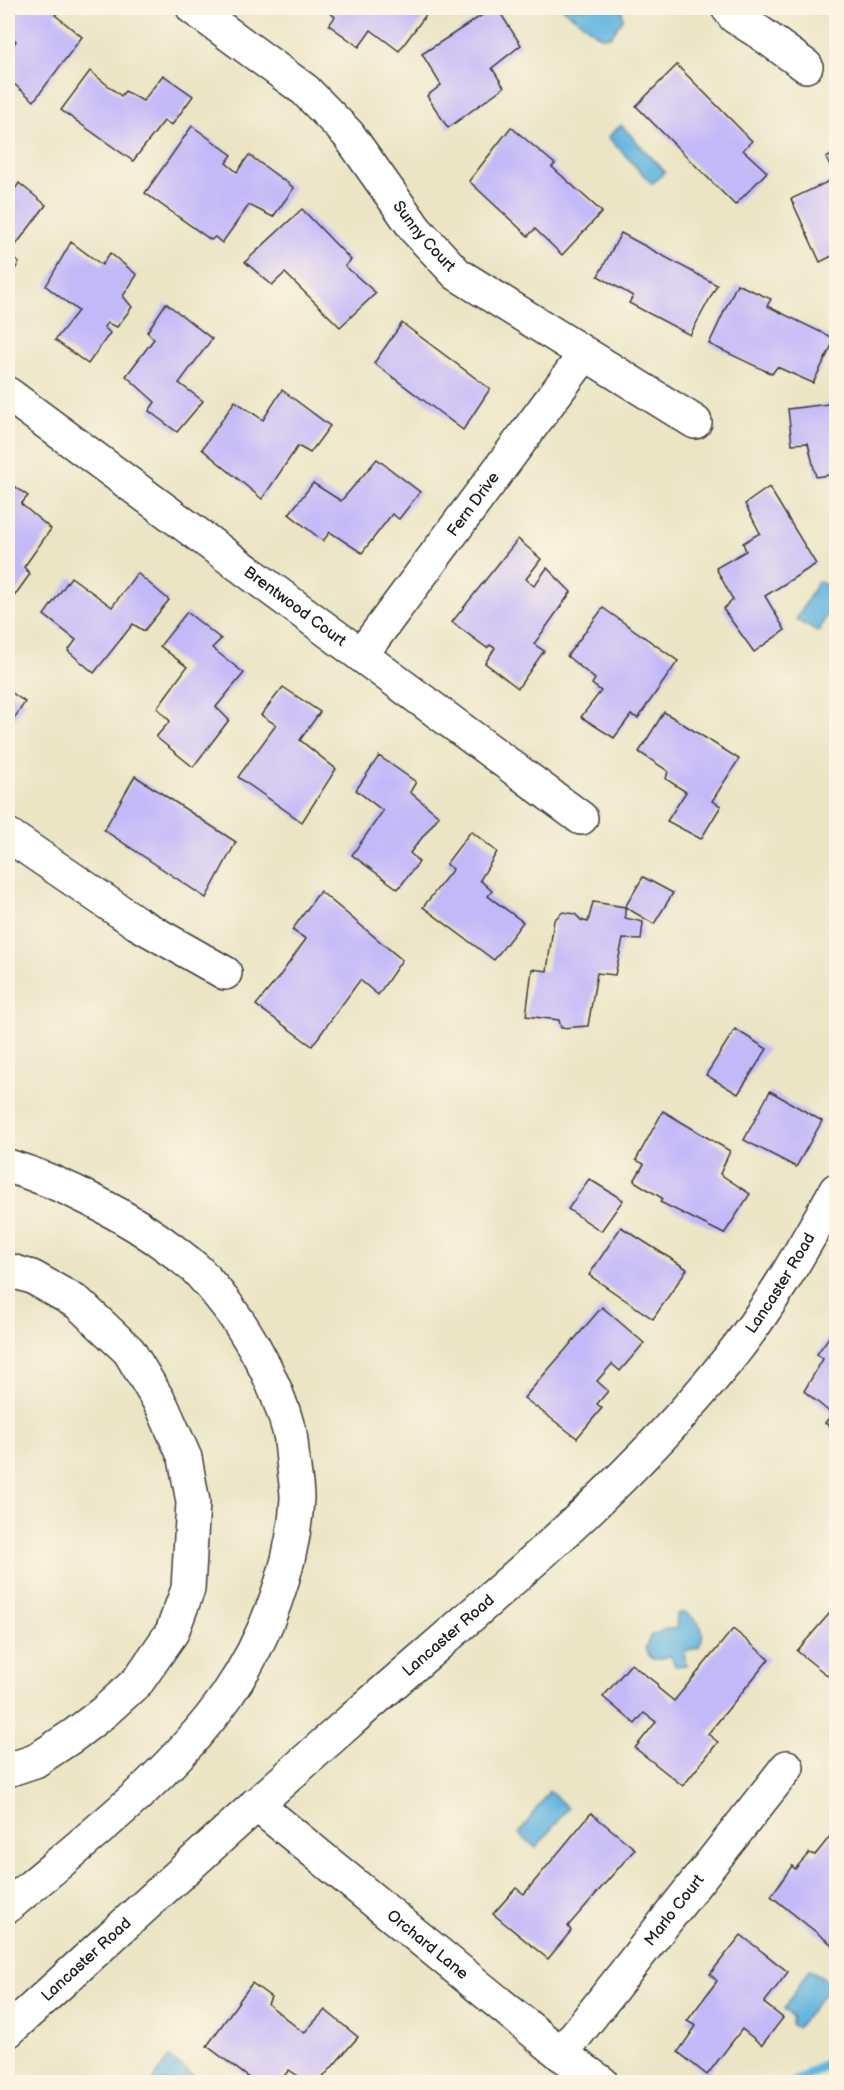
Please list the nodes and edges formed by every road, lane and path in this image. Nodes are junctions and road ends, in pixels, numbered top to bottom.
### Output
1 (193, 8) edge
2 (728, 8) edge
3 (806, 66) dead end
4 (585, 354) junction
5 (8, 394) edge
6 (695, 422) dead end
7 (362, 655) junction
8 (581, 818) dead end
9 (8, 834) edge
10 (225, 973) dead end
11 (8, 1166) edge
12 (837, 1190) edge
13 (8, 1270) edge
14 (787, 1767) dead end
15 (8, 1770) edge
16 (256, 1804) junction
17 (8, 1906) edge
18 (8, 2031) edge
19 (561, 2054) junction
20 (601, 2082) edge

1 - 4 main road, Sunny Court
2 - 3 main road
4 - 6 main road, Sunny Court
4 - 7 main road, Fern Drive
5 - 7 main road, Brentwood Court
7 - 8 main road, Brentwood Court
9 - 10 main road
11 - 17 main road
12 - 16 main road, Lancaster Road
13 - 15 main road
14 - 19 main road, Marlo Court
16 - 18 main road, Lancaster Road
16 - 19 main road, Orchard Lane
19 - 20 main road, Orchard Lane

